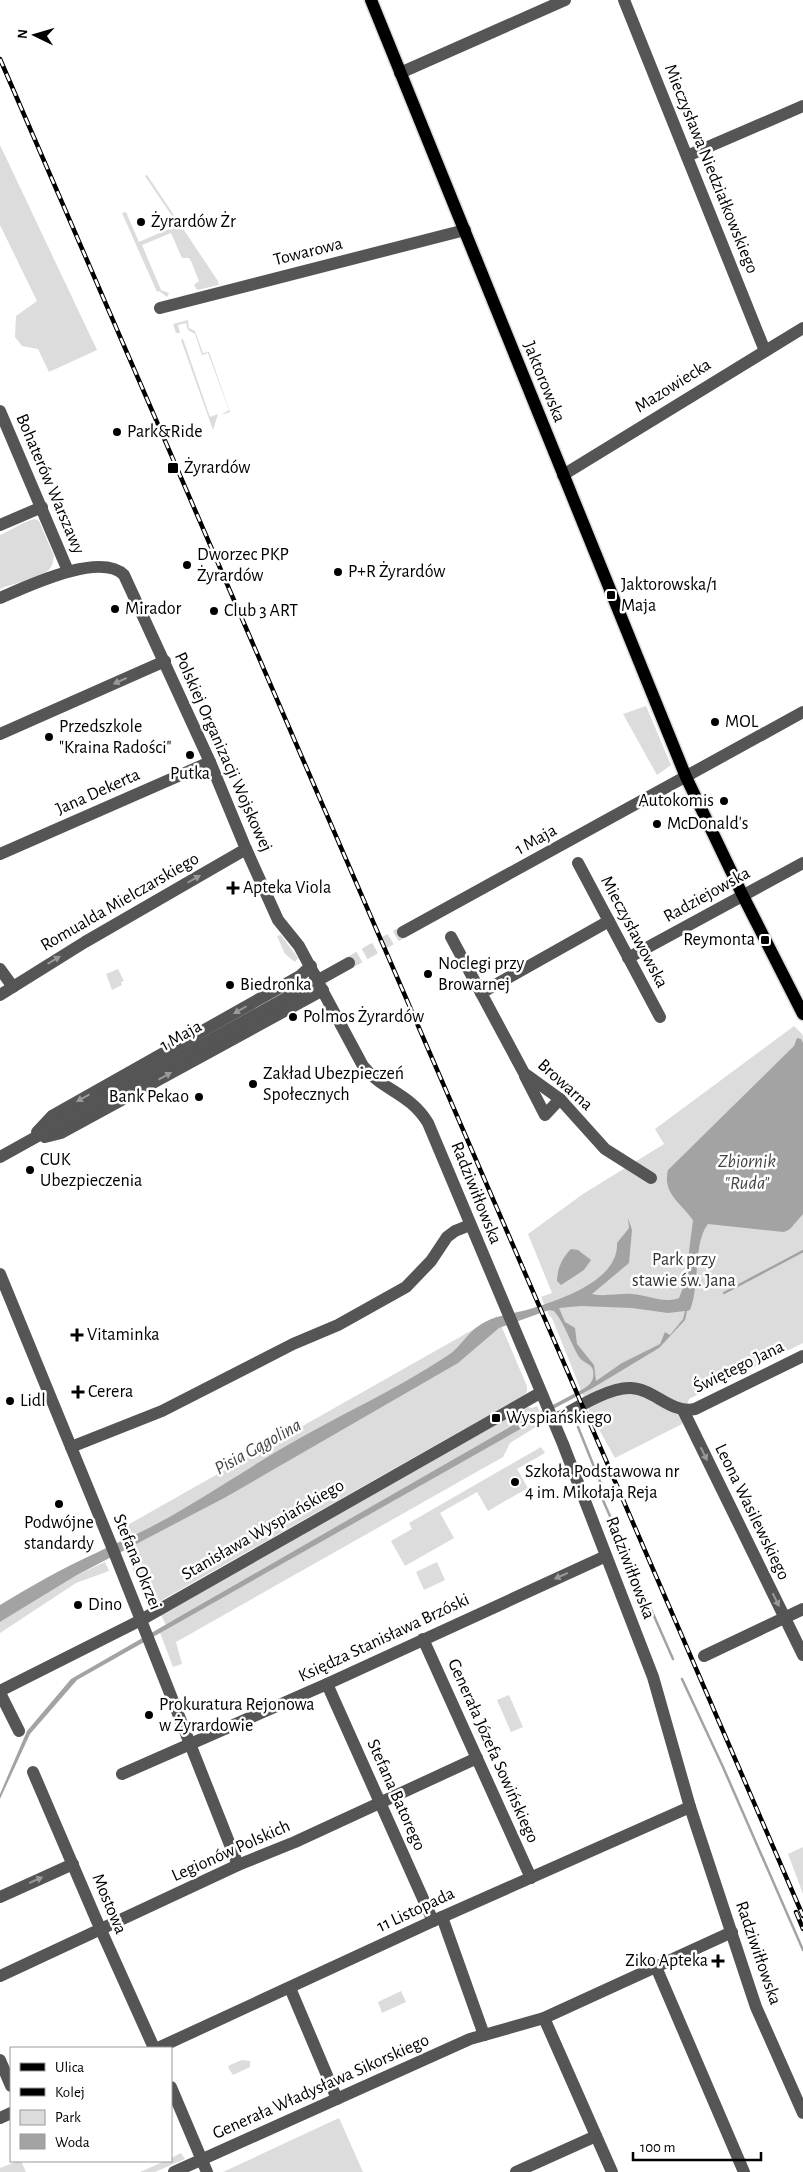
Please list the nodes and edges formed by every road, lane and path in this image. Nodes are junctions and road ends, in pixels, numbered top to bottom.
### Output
1 (371, 0) edge
2 (565, 0) edge
3 (624, 0) edge
4 (400, 73) junction
5 (803, 106) edge
6 (688, 156) junction
7 (465, 230) junction
8 (160, 308) dead end
9 (803, 328) edge
10 (765, 351) junction
11 (0, 411) edge
12 (562, 475) junction
13 (42, 507) junction
14 (0, 525) edge
15 (68, 572) junction
16 (0, 598) edge
17 (164, 661) junction
18 (803, 712) edge
19 (0, 734) edge
20 (210, 762) junction
21 (686, 777) junction
22 (246, 849) junction
23 (0, 854) edge
24 (578, 863) dead end
25 (803, 863) edge
26 (743, 896) junction
27 (608, 921) junction
28 (403, 932) tunnel mouth
29 (451, 937) dead end
30 (628, 958) junction
31 (349, 963) tunnel mouth
32 (0, 969) edge
33 (312, 970) junction
34 (13, 987) junction
35 (322, 988) junction
36 (481, 993) junction
37 (0, 995) edge
38 (803, 1014) edge
39 (660, 1017) dead end
40 (524, 1073) junction
41 (560, 1099) junction
42 (30, 1140) junction
43 (0, 1157) edge
44 (651, 1178) dead end
45 (470, 1225) junction
46 (0, 1274) edge
47 (5, 1299) edge
48 (803, 1356) edge
49 (541, 1396) junction
50 (683, 1410) junction
51 (551, 1417) junction
52 (71, 1446) junction
53 (606, 1556) junction
54 (803, 1609) edge
55 (785, 1618) junction
56 (143, 1625) junction
57 (423, 1639) junction
58 (803, 1655) edge
59 (704, 1656) dead end
60 (327, 1684) junction
61 (0, 1692) edge
62 (20, 1731) dead end
63 (190, 1744) junction
64 (477, 1758) junction
65 (33, 1772) dead end
66 (122, 1774) dead end
67 (380, 1802) junction
68 (690, 1807) junction
69 (73, 1864) junction
70 (238, 1865) junction
71 (531, 1878) junction
72 (0, 1897) edge
73 (437, 1919) junction
74 (101, 1930) junction
75 (732, 1932) junction
76 (656, 1967) junction
77 (0, 1976) edge
78 (290, 1988) junction
79 (544, 2018) junction
80 (484, 2034) junction
81 (156, 2047) edge
82 (158, 2047) edge
83 (0, 2060) edge
84 (10, 2084) edge
85 (172, 2089) edge
86 (337, 2099) junction
87 (803, 2113) edge
88 (596, 2136) junction
89 (202, 2159) junction
90 (174, 2172) edge
91 (207, 2172) edge
92 (516, 2172) edge
93 (612, 2172) edge
94 (744, 2172) edge

1 - 4 main road, Jaktorowska
2 - 4 street
3 - 6 street, Mieczysława Niedziałkowskiego
4 - 7 main road, Jaktorowska
5 - 6 street
6 - 10 street, Mieczysława Niedziałkowskiego
7 - 8 street, Towarowa
7 - 12 main road, Jaktorowska
9 - 10 street, Mazowiecka
10 - 12 street, Mazowiecka
11 - 13 street, Bohaterów Warszawy
12 - 21 main road, Jaktorowska
13 - 14 street
13 - 15 street, Bohaterów Warszawy
15 - 16 street, Polskiej Organizacji Wojskowej
15 - 17 street, Polskiej Organizacji Wojskowej
17 -> 19 street
17 - 20 street, Polskiej Organizacji Wojskowej
18 - 21 street, 1 Maja
20 - 22 street, Polskiej Organizacji Wojskowej
20 - 23 street, Jana Dekerta
21 - 26 main road, Jaktorowska
21 - 28 street, 1 Maja
22 - 33 street, Polskiej Organizacji Wojskowej
34 -> 22 street, Romualda Mielczarskiego
24 - 27 street, Mieczysławowska
25 - 26 street, Radziejowska
26 - 30 street, Radziejowska
26 - 38 main road, Jaktorowska
27 - 30 street, Mieczysławowska
27 - 36 street
29 - 36 street, Browarna
30 - 39 street, Mieczysławowska
31 - 42 street, 1 Maja
32 - 34 street
33 - 35 street, Polskiej Organizacji Wojskowej, bridge
33 -> 42 street, 1 Maja
34 - 37 street, Romualda Mielczarskiego
42 -> 35 street, 1 Maja
35 - 45 street, Radziwiłłowska
36 - 40 street, Browarna
40 - 41 street, Browarna
40 - 41 street
41 - 44 street, Browarna
42 - 43 street, 1 Maja
45 - 49 street, Radziwiłłowska
45 - 52 street
46 - 47 street, Stefana Okrzei
47 - 52 street, Stefana Okrzei
48 - 50 street, Świętego Jana
49 - 51 street, Radziwiłłowska
49 - 56 street, Stanisława Wyspiańskiego
50 - 51 street, Świętego Jana
50 -> 55 street, Leona Wasilewskiego
51 - 53 street, Radziwiłłowska
52 - 56 street, Stefana Okrzei
53 -> 57 street, Księdza Stanisława Brzóski
53 - 68 street, Radziwiłłowska
54 - 55 street
55 - 58 street, Leona Wasilewskiego
55 - 59 street
56 - 61 street, Stanisława Wyspiańskiego
56 - 63 street, Stefana Okrzei
57 - 60 street, Księdza Stanisława Brzóski
57 - 64 street, Generała Józefa Sowińskiego
60 - 63 street, Księdza Stanisława Brzóski
60 - 67 street, Stefana Batorego
61 - 62 street
63 - 66 street, Księdza Stanisława Brzóski
63 - 70 street, Stefana Okrzei
64 - 67 street, Legionów Polskich
64 - 71 street, Generała Józefa Sowińskiego
65 - 69 street, Mostowa
67 - 70 street, Legionów Polskich
67 - 73 street, Stefana Batorego
68 - 71 street, 11 Listopada
68 - 75 street, Radziwiłłowska
72 -> 69 street
69 - 74 street, Mostowa
70 - 74 street, Legionów Polskich
71 - 73 street, 11 Listopada
73 - 78 street, 11 Listopada
73 - 80 street
74 - 77 street, Legionów Polskich
74 - 81 street, Mostowa
75 - 76 street, Generała Władysława Sikorskiego
75 - 87 street, Radziwiłłowska
76 - 79 street, Generała Władysława Sikorskiego
76 - 94 street
78 - 82 street, 11 Listopada
78 - 86 street
79 - 80 street, Generała Władysława Sikorskiego
79 - 88 street
80 - 86 street, Generała Władysława Sikorskiego
83 - 84 street
85 - 89 street
86 - 89 street, Generała Władysława Sikorskiego
88 - 92 street
88 - 93 street
89 - 90 street, Generała Władysława Sikorskiego
89 - 91 street

